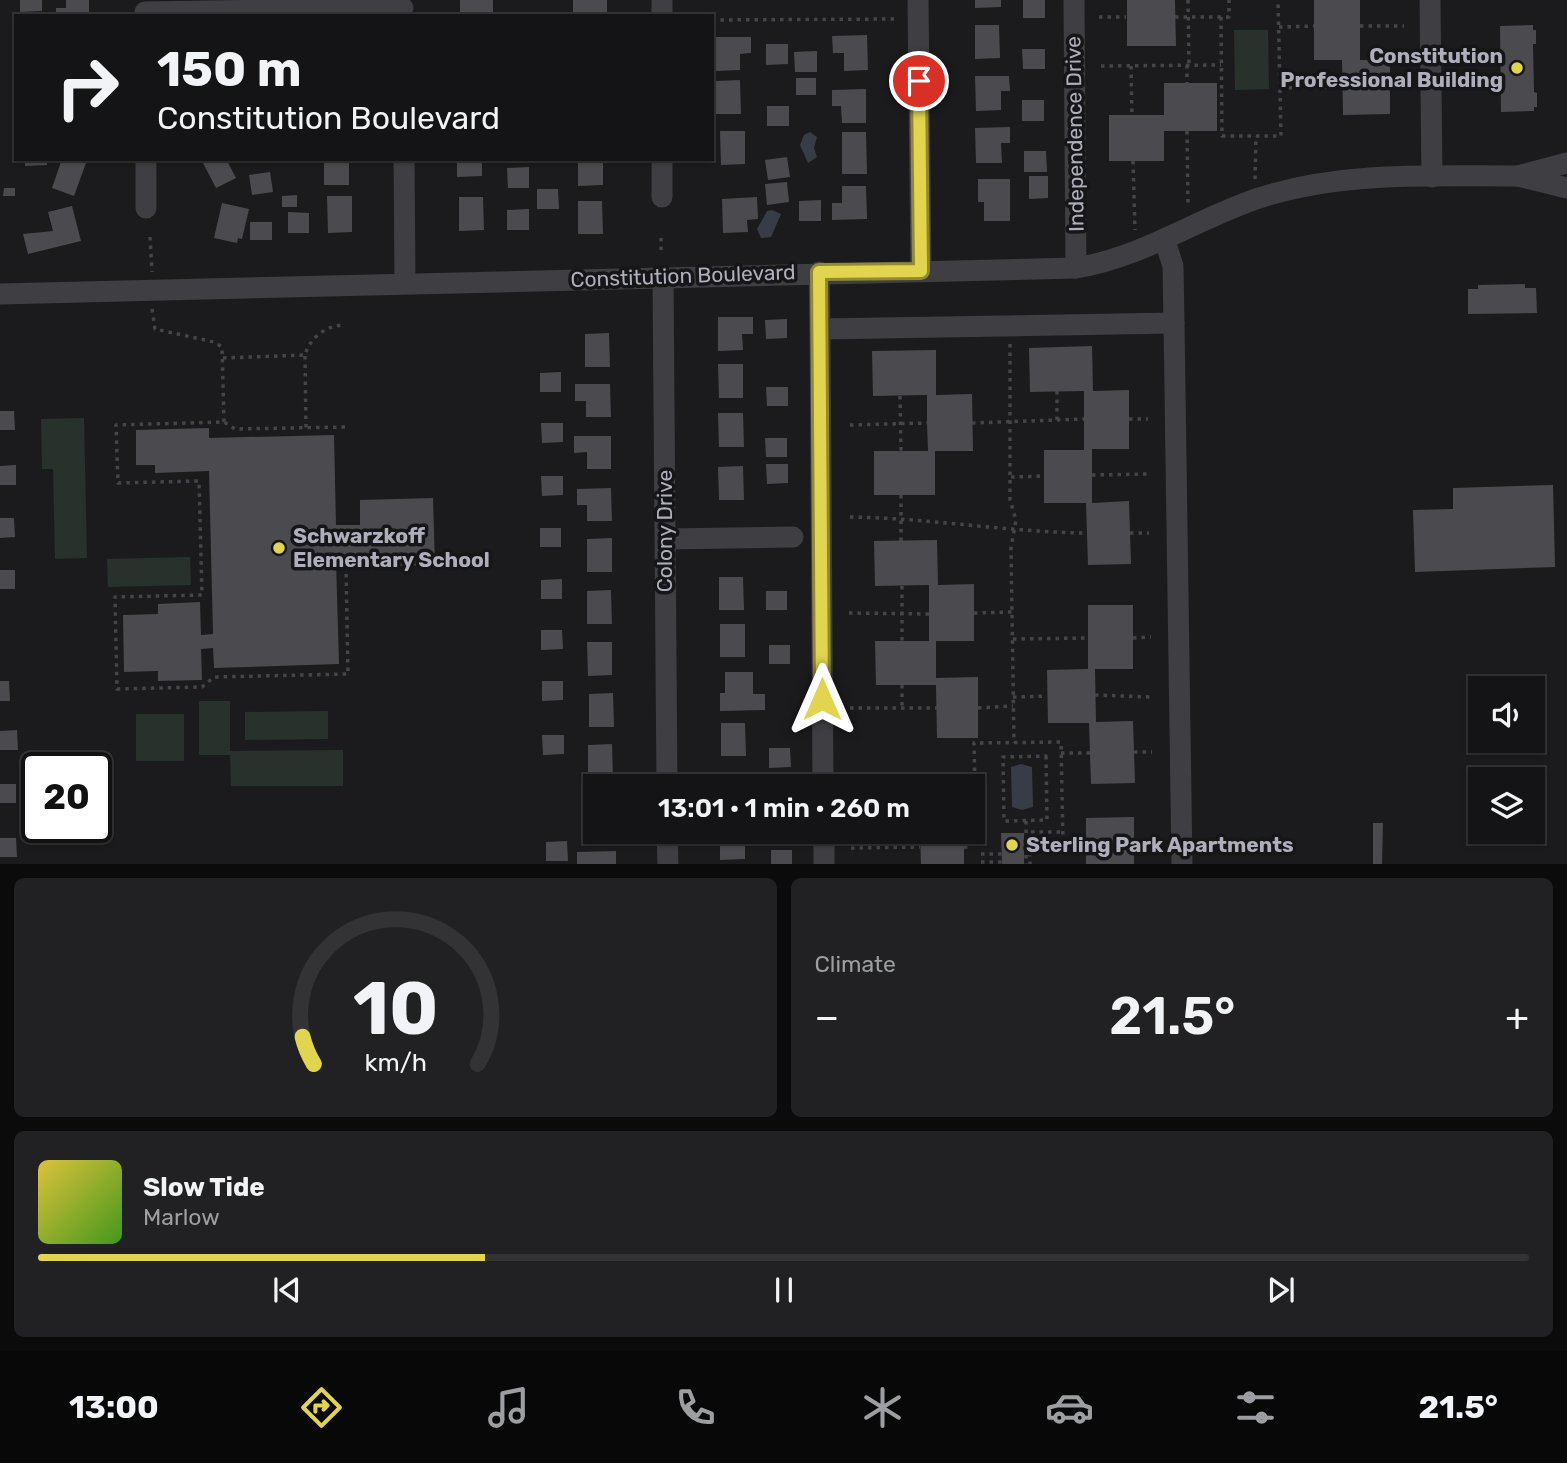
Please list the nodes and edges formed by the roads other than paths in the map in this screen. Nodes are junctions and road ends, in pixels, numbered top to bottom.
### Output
1 (918, 0) edge
2 (1074, 0) edge
3 (1430, 0) edge
4 (403, 8) edge
5 (145, 9) edge
6 (146, 161) edge
7 (404, 161) edge
8 (662, 161) edge
9 (1567, 163) edge
10 (1517, 176) junction
11 (1432, 177) junction
12 (1567, 188) edge
13 (662, 197) dead end
14 (146, 208) dead end
15 (1166, 241) junction
16 (1076, 268) junction
17 (921, 271) junction
18 (819, 272) junction
19 (663, 277) junction
20 (405, 282) junction
21 (0, 294) edge
22 (1174, 323) junction
23 (820, 329) junction
24 (793, 537) dead end
25 (666, 539) junction
26 (667, 774) edge
27 (823, 774) edge
28 (667, 844) edge
29 (824, 844) edge
30 (668, 864) edge
31 (824, 864) edge
32 (1182, 864) edge

1 - 17 street
2 - 16 street, Independence Drive
3 - 11 street
4 - 5 street
6 - 14 street
7 - 20 street
8 - 13 street
9 - 10 street, Constitution Boulevard
10 - 11 street, Constitution Boulevard
10 - 12 street, Constitution Boulevard
11 - 15 street, Constitution Boulevard
15 - 16 street, Constitution Boulevard
15 - 22 street
16 - 17 street, Constitution Boulevard
17 - 18 street, Constitution Boulevard
18 - 19 street, Constitution Boulevard
18 - 23 street
19 - 20 street, Constitution Boulevard
19 - 25 street, Colony Drive
20 - 21 street, Constitution Boulevard
22 - 23 street
22 - 32 street
23 - 27 street
24 - 25 street
25 - 26 street, Colony Drive
28 - 30 street
29 - 31 street

